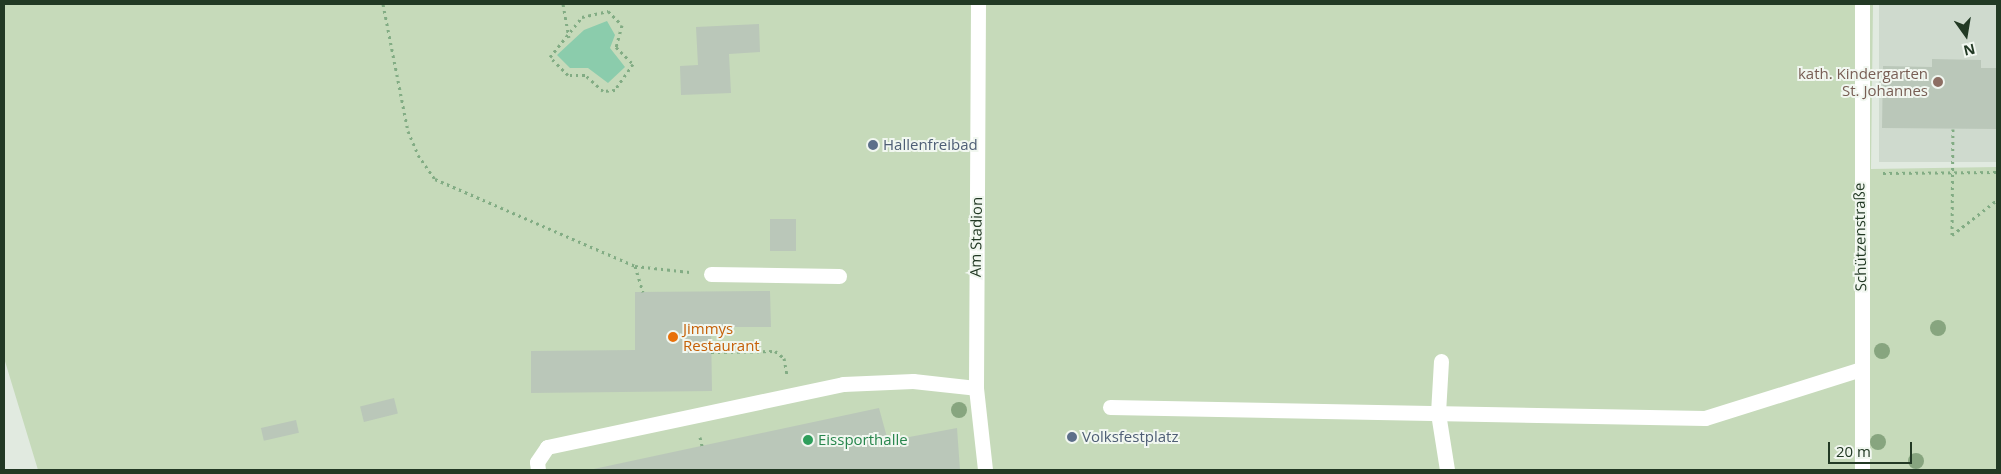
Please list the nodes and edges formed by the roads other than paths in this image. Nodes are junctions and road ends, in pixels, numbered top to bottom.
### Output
1 (978, 4) edge
2 (1862, 4) edge
3 (711, 274) road end
4 (839, 276) dead end
5 (1441, 361) dead end
6 (1862, 369) junction
7 (976, 388) junction
8 (1110, 407) dead end
9 (1438, 413) junction
10 (538, 470) edge
11 (985, 470) edge
12 (1447, 470) edge
13 (1862, 470) edge

1 - 7 street, Am Stadion
2 - 6 street, Schützenstraße
3 - 4 street
5 - 9 street
6 - 9 street
6 - 13 street, Schützenstraße
7 - 10 street
7 - 11 street, Am Stadion
8 - 9 street
9 - 12 street

